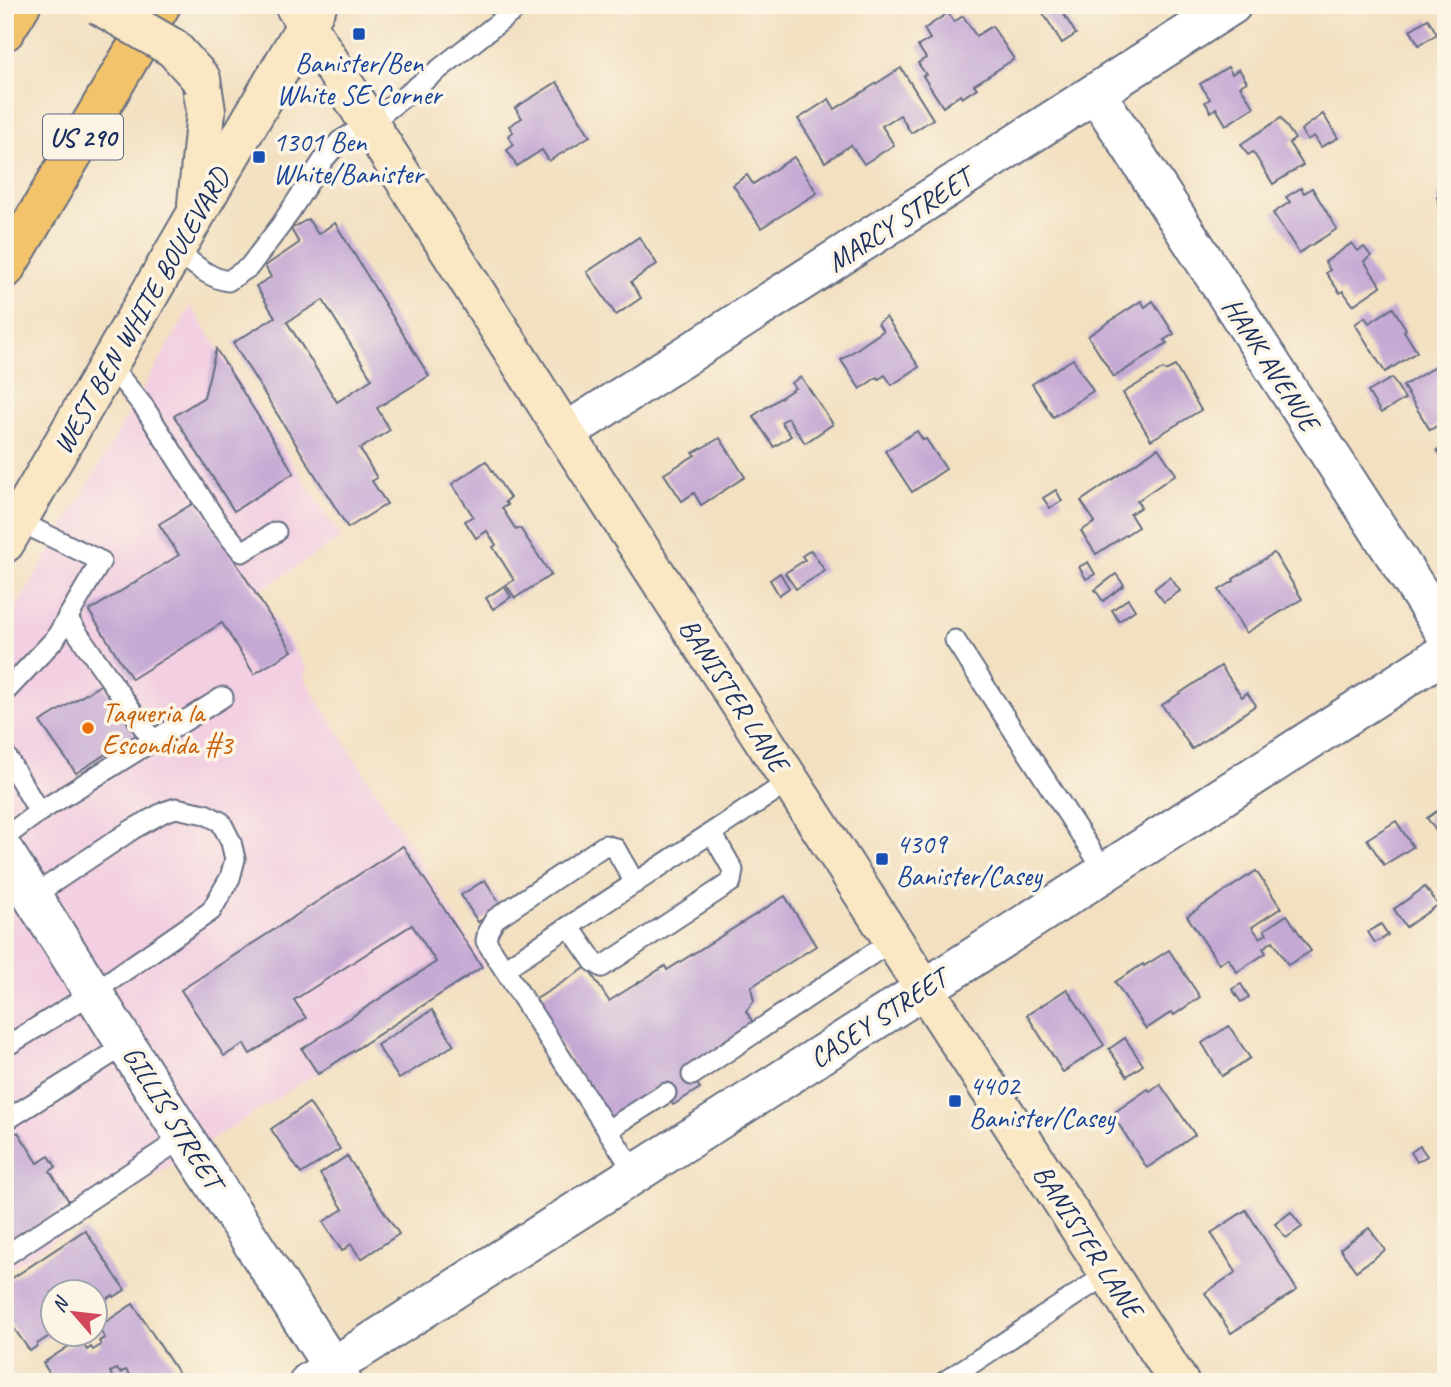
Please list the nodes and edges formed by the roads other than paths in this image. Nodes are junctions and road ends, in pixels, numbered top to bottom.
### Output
1 (21, 5) edge
2 (99, 5) edge
3 (161, 5) edge
4 (521, 5) edge
5 (1232, 5) edge
6 (306, 12) edge
7 (5, 31) edge
8 (1096, 93) junction
9 (369, 124) junction
10 (196, 216) junction
11 (176, 250) junction
12 (5, 269) edge
13 (109, 364) junction
14 (565, 433) junction
15 (12, 532) edge
16 (276, 532) dead end
17 (67, 618) junction
18 (1446, 634) edge
19 (955, 640) dead end
20 (1446, 652) edge
21 (5, 692) edge
22 (223, 697) dead end
23 (153, 741) junction
24 (5, 754) edge
25 (790, 781) junction
26 (39, 812) junction
27 (712, 833) junction
28 (5, 837) edge
29 (5, 853) edge
30 (1105, 872) junction
31 (635, 884) junction
32 (33, 896) junction
33 (569, 926) junction
34 (894, 940) junction
35 (503, 969) junction
36 (923, 989) junction
37 (94, 992) junction
38 (127, 1044) junction
39 (5, 1047) edge
40 (692, 1075) dead end
41 (666, 1093) dead end
42 (5, 1121) edge
43 (608, 1130) junction
44 (184, 1137) junction
45 (635, 1173) junction
46 (5, 1256) edge
47 (1109, 1273) junction
48 (328, 1377) edge
49 (944, 1382) edge
50 (1179, 1382) edge

1 - 7 highway
2 - 10 street, bridge
3 - 12 highway, US 290
4 - 9 lane
5 - 8 street, MARCY STREET
6 - 9 street, BANISTER LANE
6 - 10 street, WEST BEN WHITE BOULEVARD
8 - 14 street, MARCY STREET
8 - 18 street, HANK AVENUE
9 - 11 lane
9 - 14 street, BANISTER LANE
10 - 11 street, WEST BEN WHITE BOULEVARD
11 - 13 street, WEST BEN WHITE BOULEVARD
13 - 15 street, WEST BEN WHITE BOULEVARD
13 - 16 lane
14 - 25 street, BANISTER LANE
15 - 17 lane
17 - 21 lane
17 - 23 lane
19 - 30 lane
20 - 30 street, CASEY STREET
22 - 23 lane
23 - 26 lane
24 - 26 lane
25 - 27 lane
25 - 34 street, BANISTER LANE
26 - 28 lane
27 - 31 lane
27 - 33 lane
29 - 32 street, GILLIS STREET
30 - 36 street, CASEY STREET
31 - 33 lane
31 - 35 lane
32 - 37 street, GILLIS STREET
32 - 37 lane
33 - 35 lane
34 - 36 street, BANISTER LANE
34 - 40 lane
35 - 43 lane
36 - 45 street, CASEY STREET
36 - 47 street, BANISTER LANE
37 - 38 street, GILLIS STREET
37 - 39 lane
38 - 42 lane
38 - 44 street, GILLIS STREET
41 - 43 lane
43 - 45 lane
44 - 46 lane
44 - 48 street, GILLIS STREET
45 - 48 street, CASEY STREET
47 - 49 lane
47 - 50 street, BANISTER LANE

